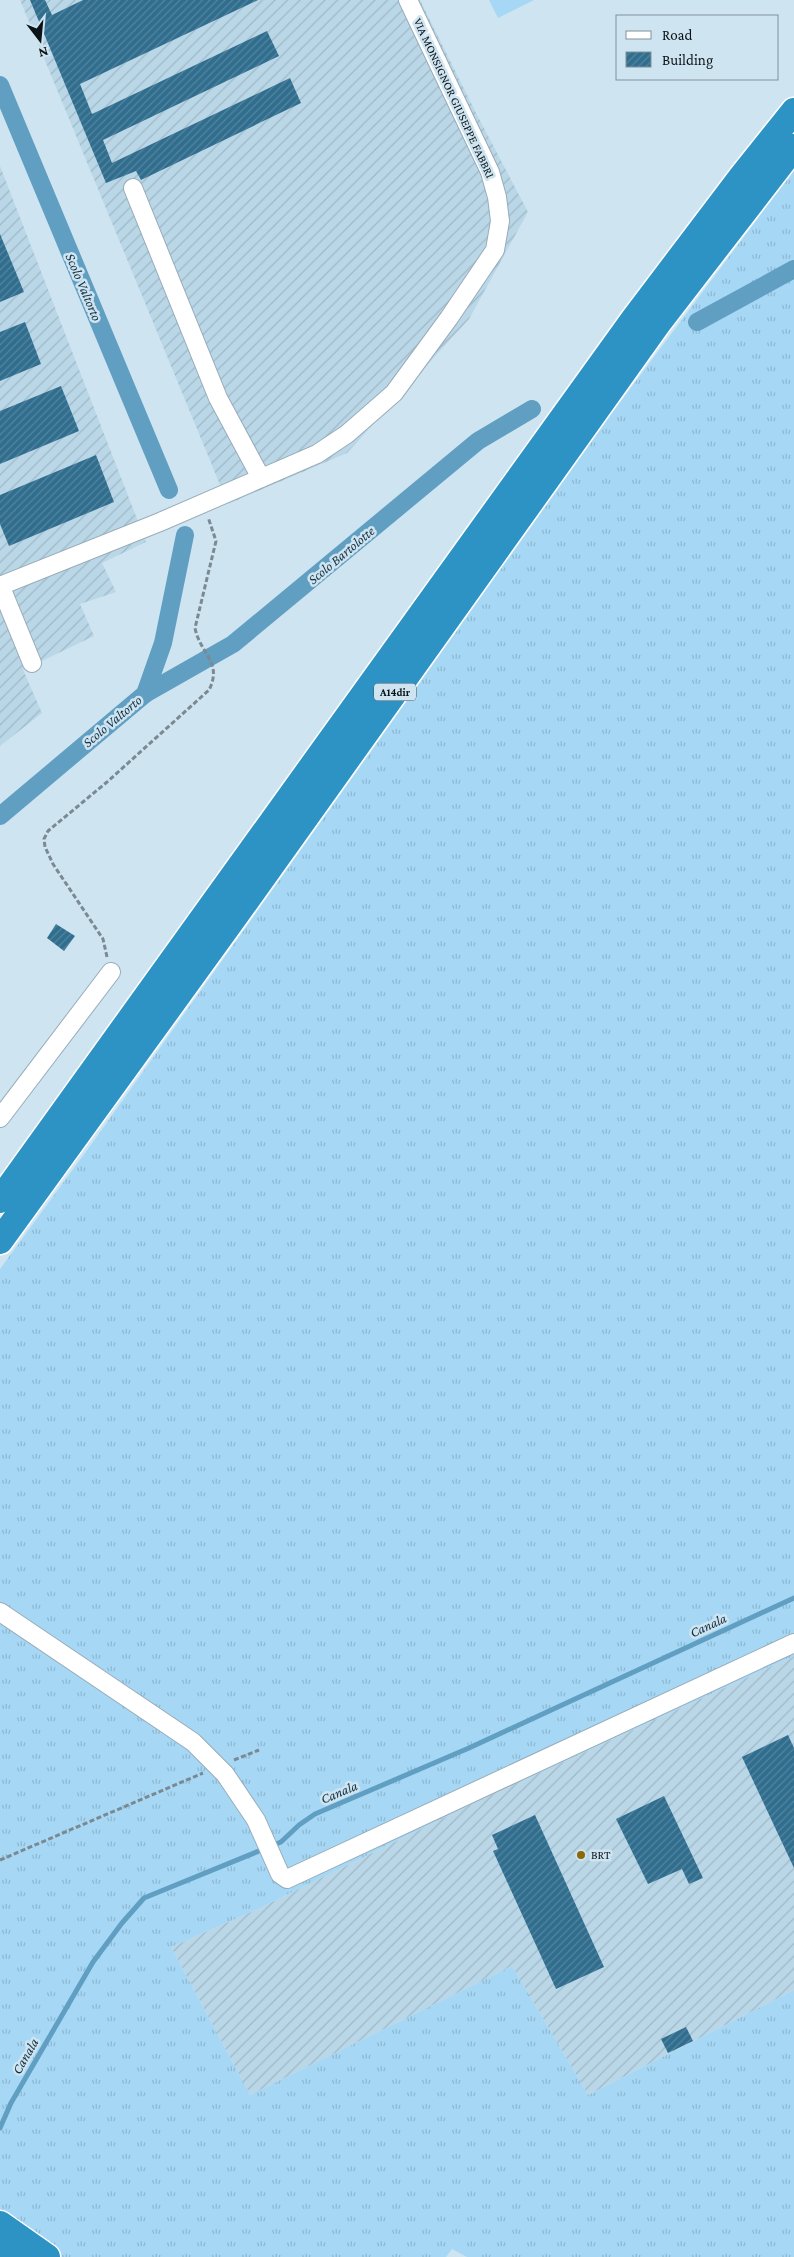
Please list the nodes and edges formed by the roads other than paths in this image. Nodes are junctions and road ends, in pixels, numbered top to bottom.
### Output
1 (408, 0) edge
2 (794, 111) edge
3 (794, 147) edge
4 (133, 188) dead end
5 (260, 478) junction
6 (0, 586) edge
7 (32, 663) dead end
8 (111, 972) road end
9 (0, 1118) edge
10 (0, 1200) edge
11 (0, 1240) edge
12 (0, 1612) edge
13 (794, 1643) edge
14 (0, 2224) edge
15 (0, 2248) edge
16 (23, 2257) edge
17 (47, 2257) edge

1 - 5 street, VIA MONSIGNOR GIUSEPPE FABBRI
2 - 10 highway, A14dir
3 - 11 highway, A14dir
4 - 5 street
5 - 6 street, VIA MONSIGNOR GIUSEPPE FABBRI
6 - 7 street
8 - 9 street
12 - 13 street
14 - 17 highway
15 - 16 highway

